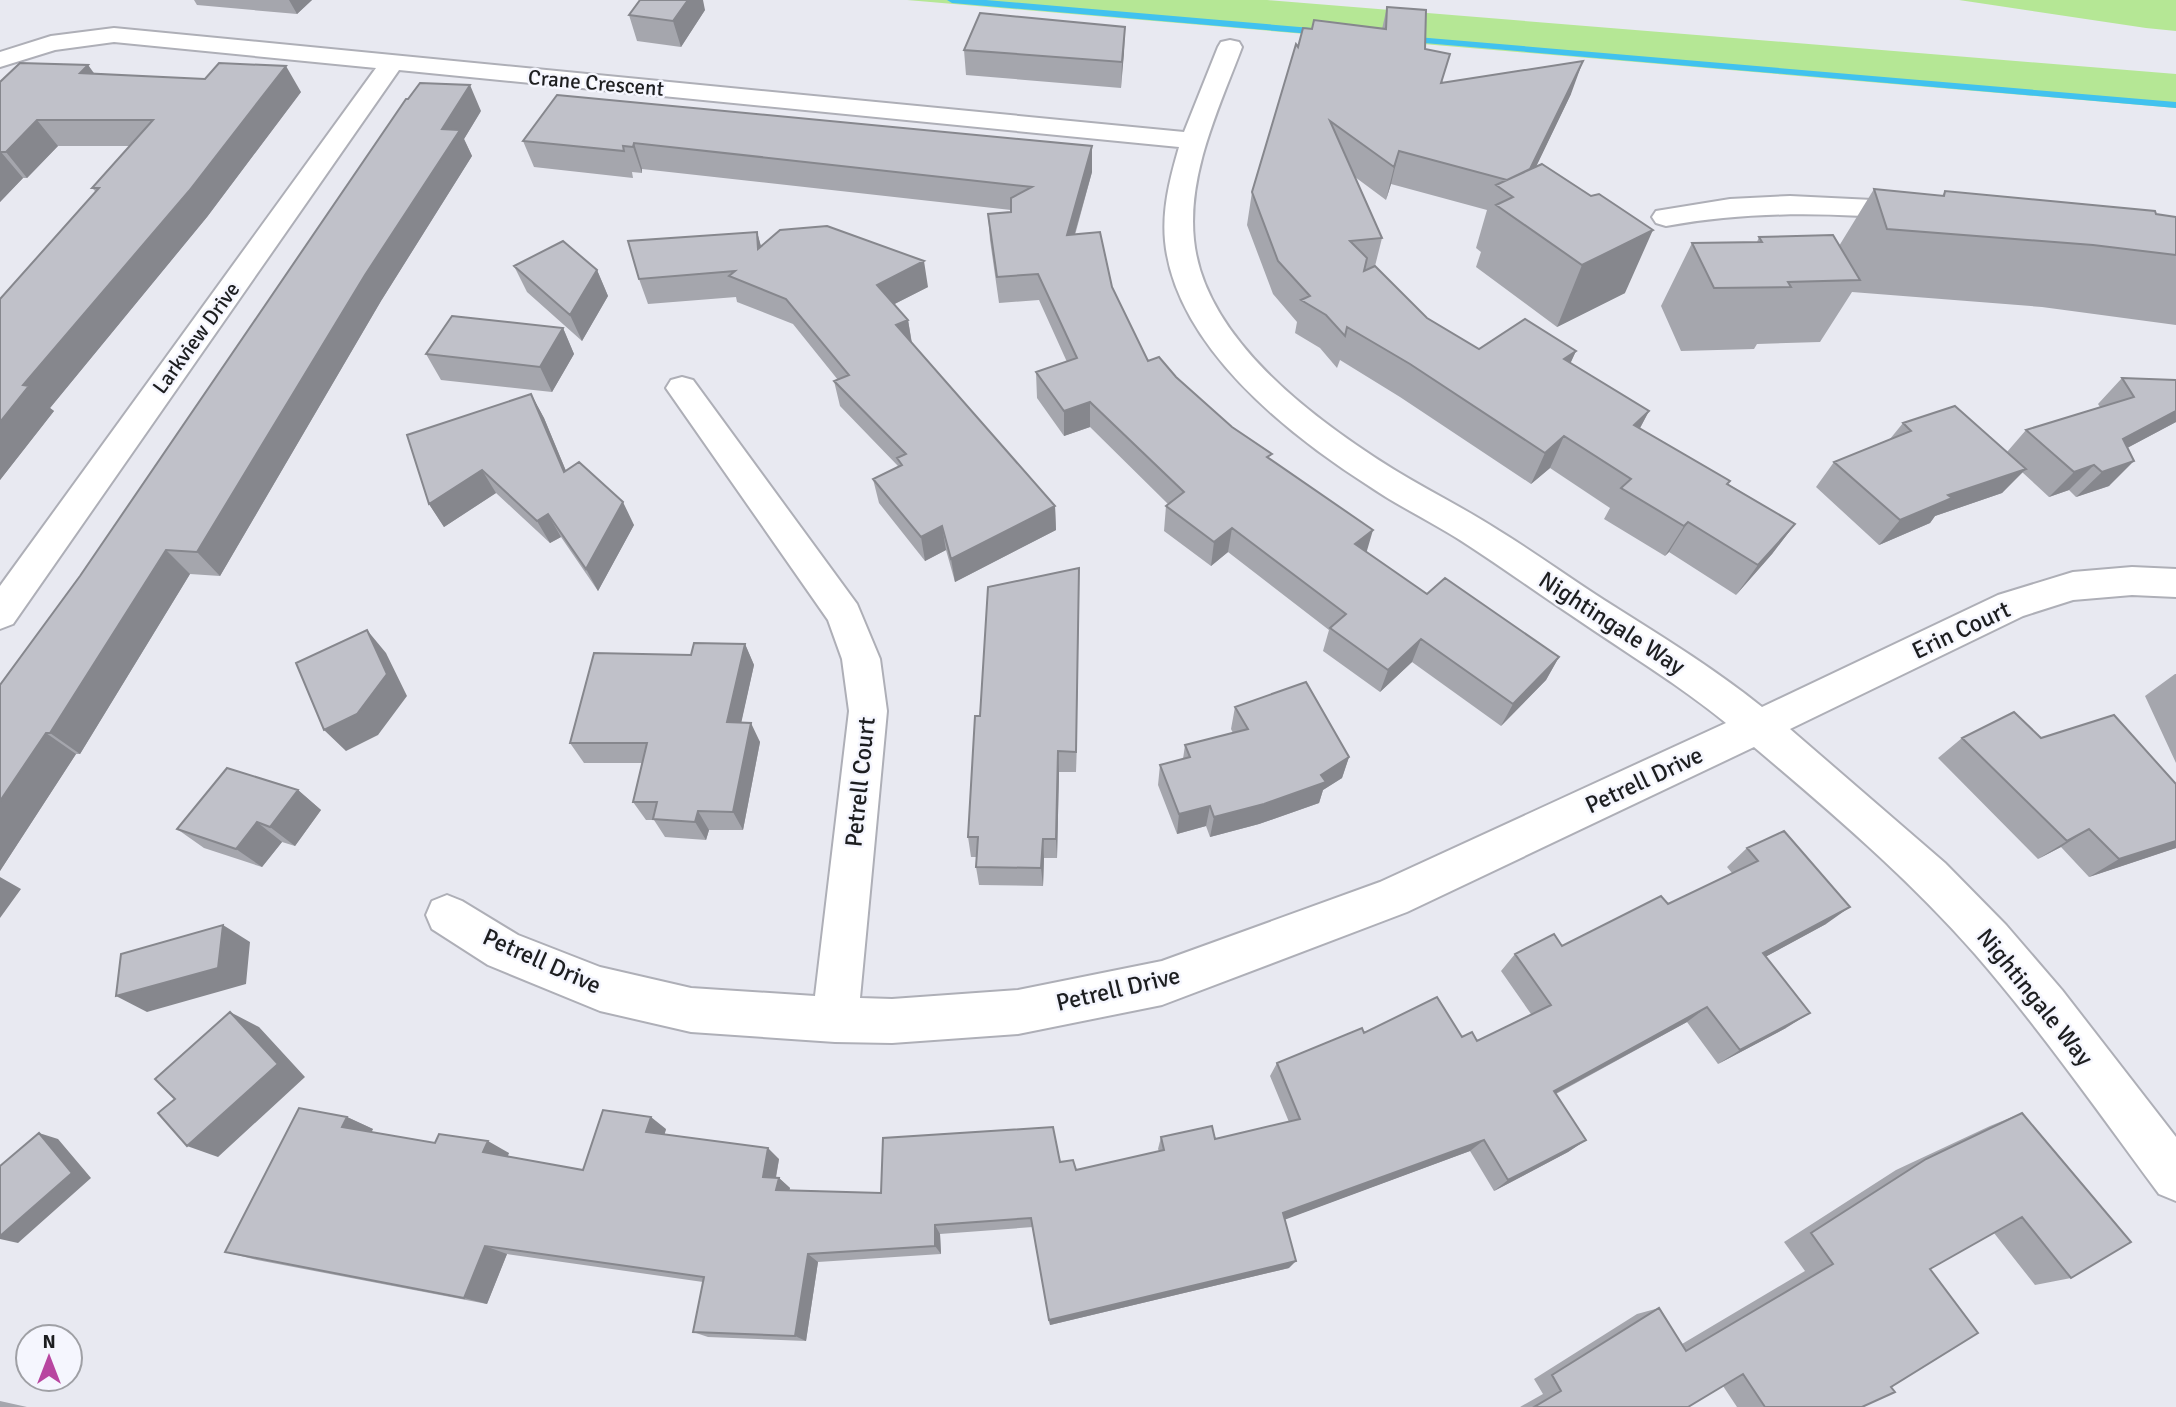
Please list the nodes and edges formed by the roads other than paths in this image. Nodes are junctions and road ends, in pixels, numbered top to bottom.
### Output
1 (1230, 47) dead end
2 (0, 60) edge
3 (392, 63) junction
4 (1195, 141) junction
5 (1935, 213) edge
6 (1666, 217) dead end
7 (682, 388) dead end
8 (2176, 583) edge
9 (0, 614) edge
10 (1759, 726) junction
11 (447, 915) dead end
12 (835, 1020) junction
13 (2176, 1177) edge

1 - 4 street, Nightingale Way
2 - 3 street, Crane Crescent
3 - 4 street, Crane Crescent
3 - 9 street, Larkview Drive
4 - 10 street, Nightingale Way
5 - 6 street
7 - 12 street, Petrell Court
8 - 10 street, Erin Court
10 - 12 street, Petrell Drive
10 - 13 street, Nightingale Way
11 - 12 street, Petrell Drive

